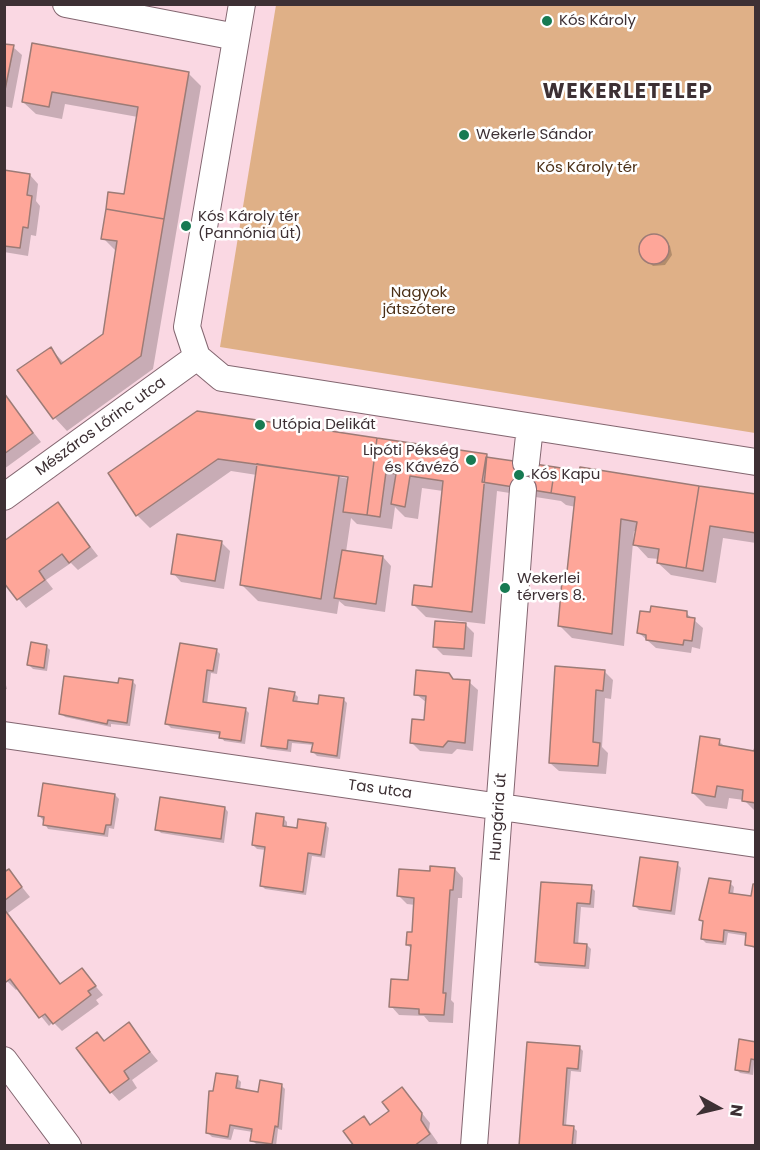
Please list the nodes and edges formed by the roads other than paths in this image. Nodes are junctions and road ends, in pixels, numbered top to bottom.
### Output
1 (66, 4) edge
2 (242, 4) edge
3 (236, 37) junction
4 (197, 357) junction
5 (530, 427) junction
6 (756, 462) edge
7 (526, 463) dead end
8 (523, 489) dead end
9 (4, 497) edge
10 (4, 735) edge
11 (499, 807) junction
12 (756, 844) edge
13 (4, 1060) edge
14 (68, 1146) edge
15 (474, 1146) edge

1 - 3 street
2 - 3 street
3 - 4 street
4 - 5 street
4 - 9 street, Mészáros Lőrinc utca
5 - 6 street
5 - 7 street
8 - 11 street, Hungária út
10 - 11 street, Tas utca
11 - 12 street, Tas utca
11 - 15 street, Hungária út
13 - 14 street

